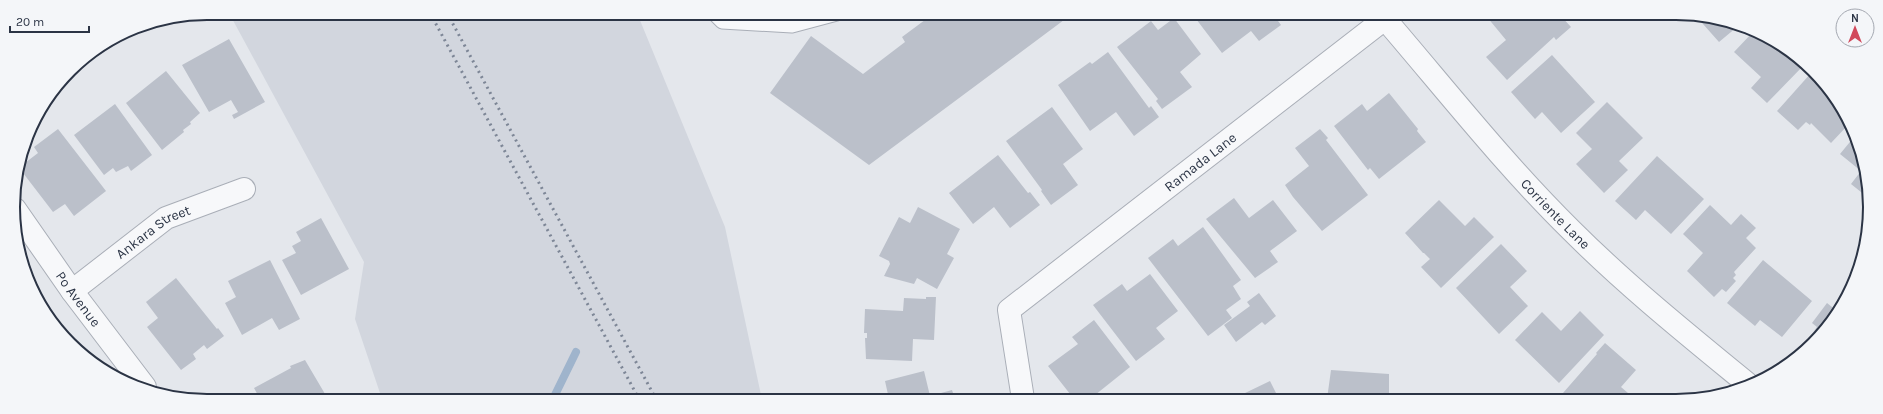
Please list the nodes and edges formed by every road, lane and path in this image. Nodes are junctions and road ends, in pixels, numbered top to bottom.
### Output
1 (720, 20) edge
2 (814, 20) edge
3 (1383, 20) edge
4 (1391, 20) edge
5 (244, 189) dead end
6 (20, 216) edge
7 (72, 290) junction
8 (1744, 381) edge
9 (141, 382) edge
10 (1022, 394) edge

1 - 2 lane
3 - 10 street, Ramada Lane
4 - 8 street, Corriente Lane
5 - 7 street, Ankara Street
6 - 7 street, Po Avenue
7 - 9 street, Po Avenue

